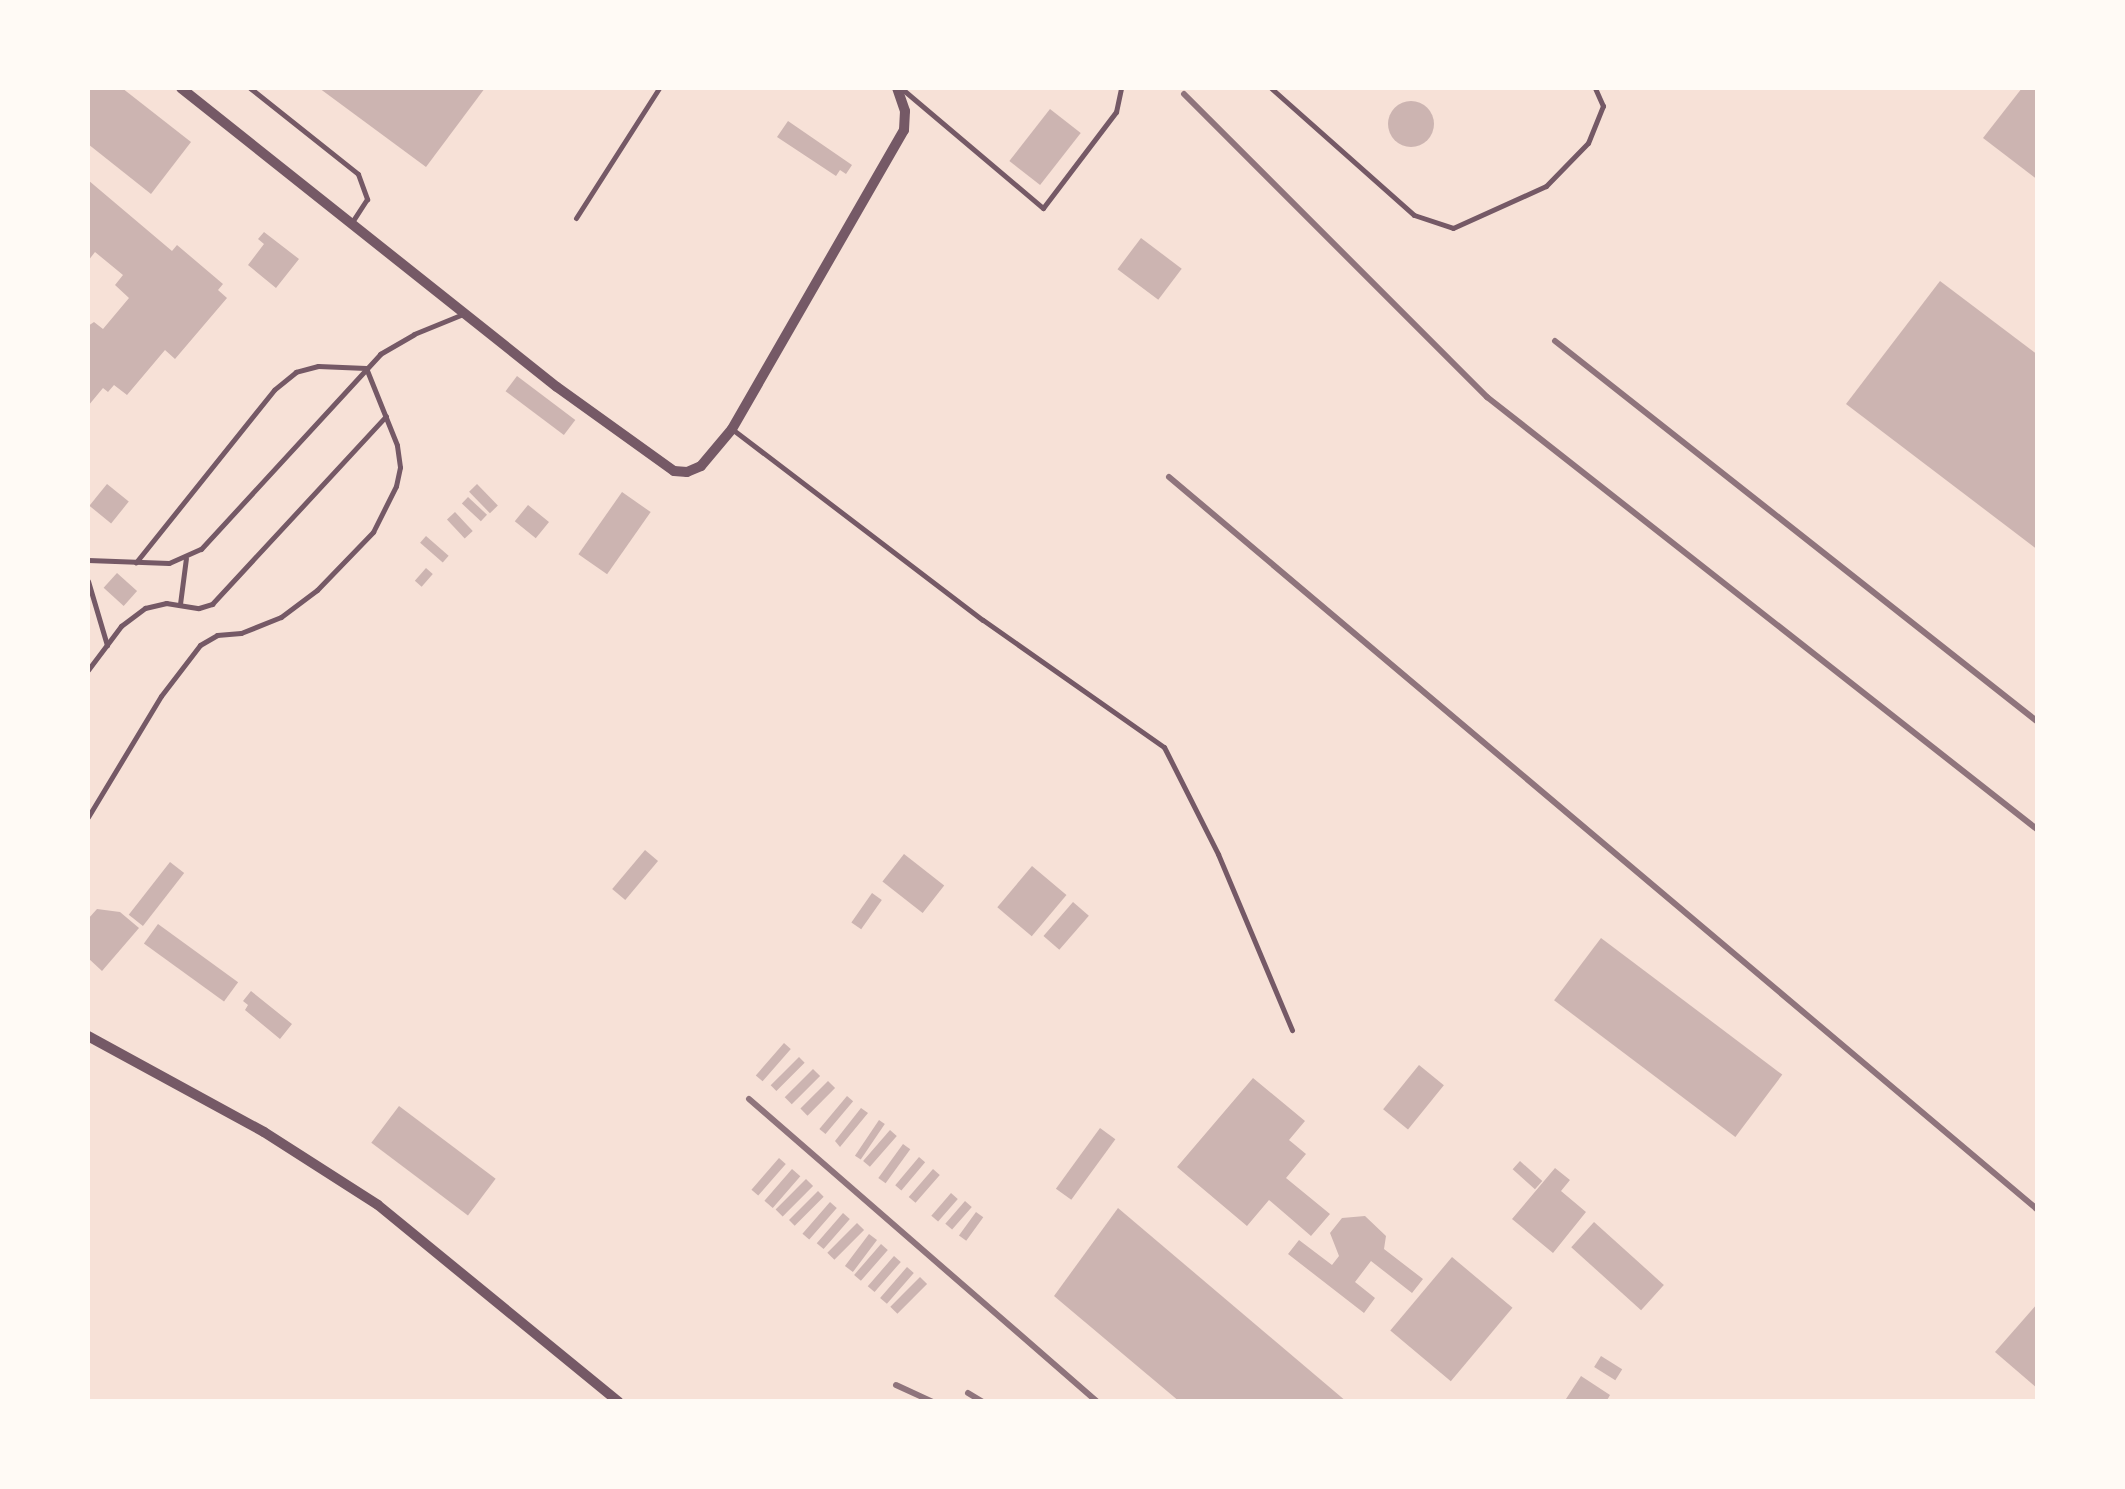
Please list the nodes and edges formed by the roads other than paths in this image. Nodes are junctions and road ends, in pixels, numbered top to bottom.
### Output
1 (180, 88) edge
2 (250, 88) edge
3 (659, 88) edge
4 (898, 88) edge
5 (1121, 88) edge
6 (1271, 88) edge
7 (1595, 88) edge
8 (576, 218) dead end
9 (350, 224) junction
10 (466, 313) junction
11 (366, 368) junction
12 (386, 416) junction
13 (732, 429) junction
14 (186, 558) junction
15 (88, 560) edge
16 (136, 562) junction
17 (88, 581) edge
18 (180, 605) junction
19 (107, 645) junction
20 (88, 670) edge
21 (88, 817) edge
22 (1292, 1030) dead end
23 (88, 1036) edge
24 (618, 1402) edge

1 - 9 street
2 - 9 lane
3 - 8 lane
4 - 5 lane
4 - 13 street
6 - 7 lane
9 - 10 street
10 - 11 lane
10 - 13 street
11 - 12 lane
11 - 14 lane
11 - 16 lane
12 - 18 lane
12 - 21 lane
13 - 22 lane
14 - 16 lane
14 - 18 lane
15 - 16 lane
17 - 19 lane
18 - 19 lane
19 - 20 lane
23 - 24 street

